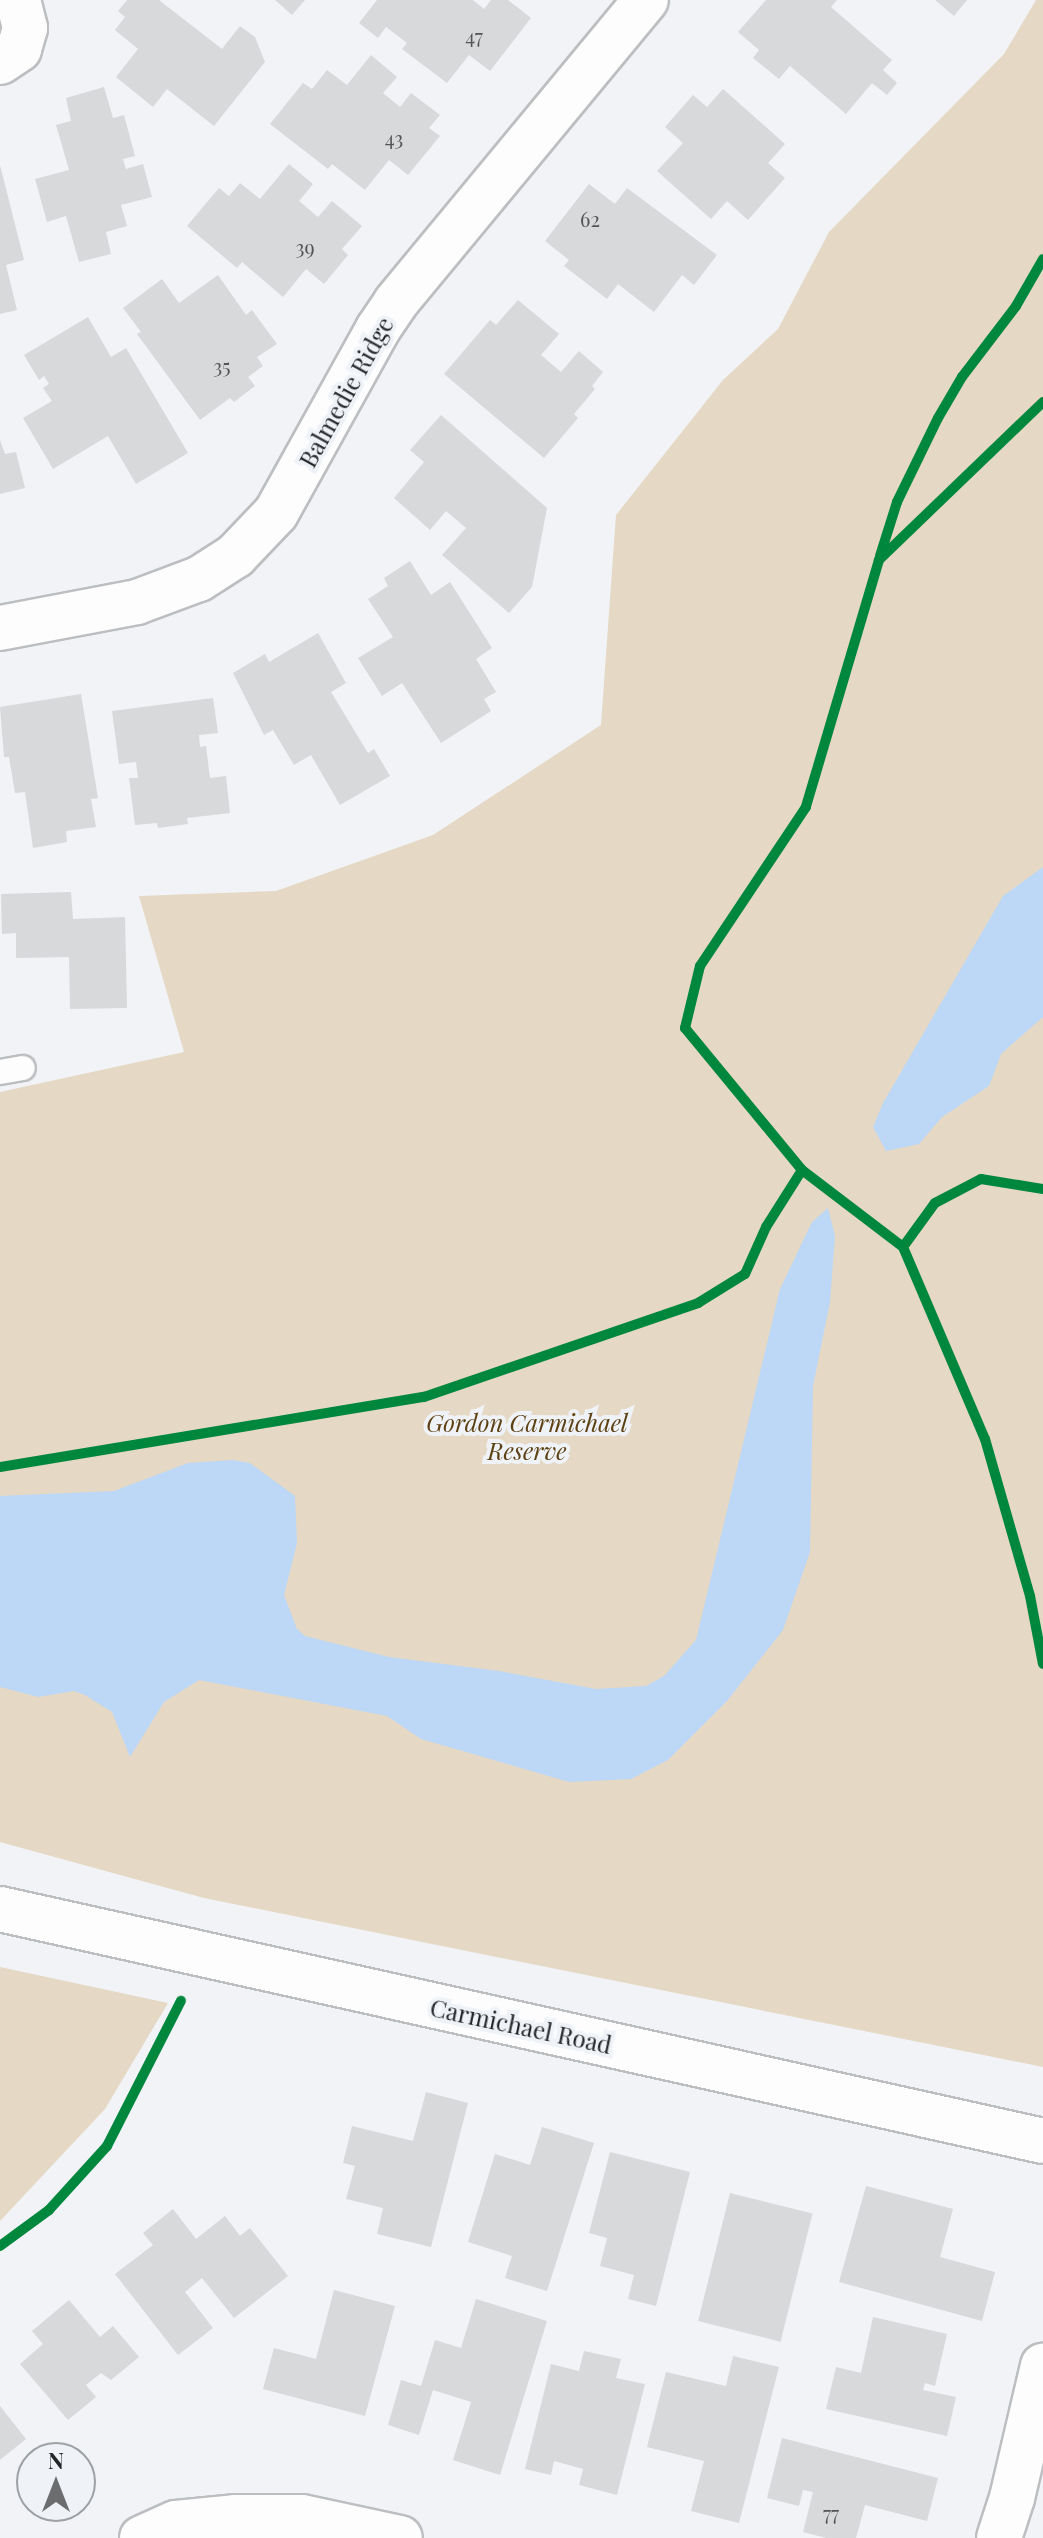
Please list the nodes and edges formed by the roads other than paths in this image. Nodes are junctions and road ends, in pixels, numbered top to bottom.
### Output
1 (18, 0) edge
2 (646, 0) edge
3 (0, 62) edge
4 (0, 628) edge
5 (0, 1909) edge
6 (1043, 2141) edge
7 (1043, 2366) edge
8 (142, 2538) edge
9 (400, 2538) edge
10 (999, 2538) edge

1 - 3 street
2 - 4 street, Balmedie Ridge
5 - 6 street, Carmichael Road
7 - 10 street
8 - 9 street

